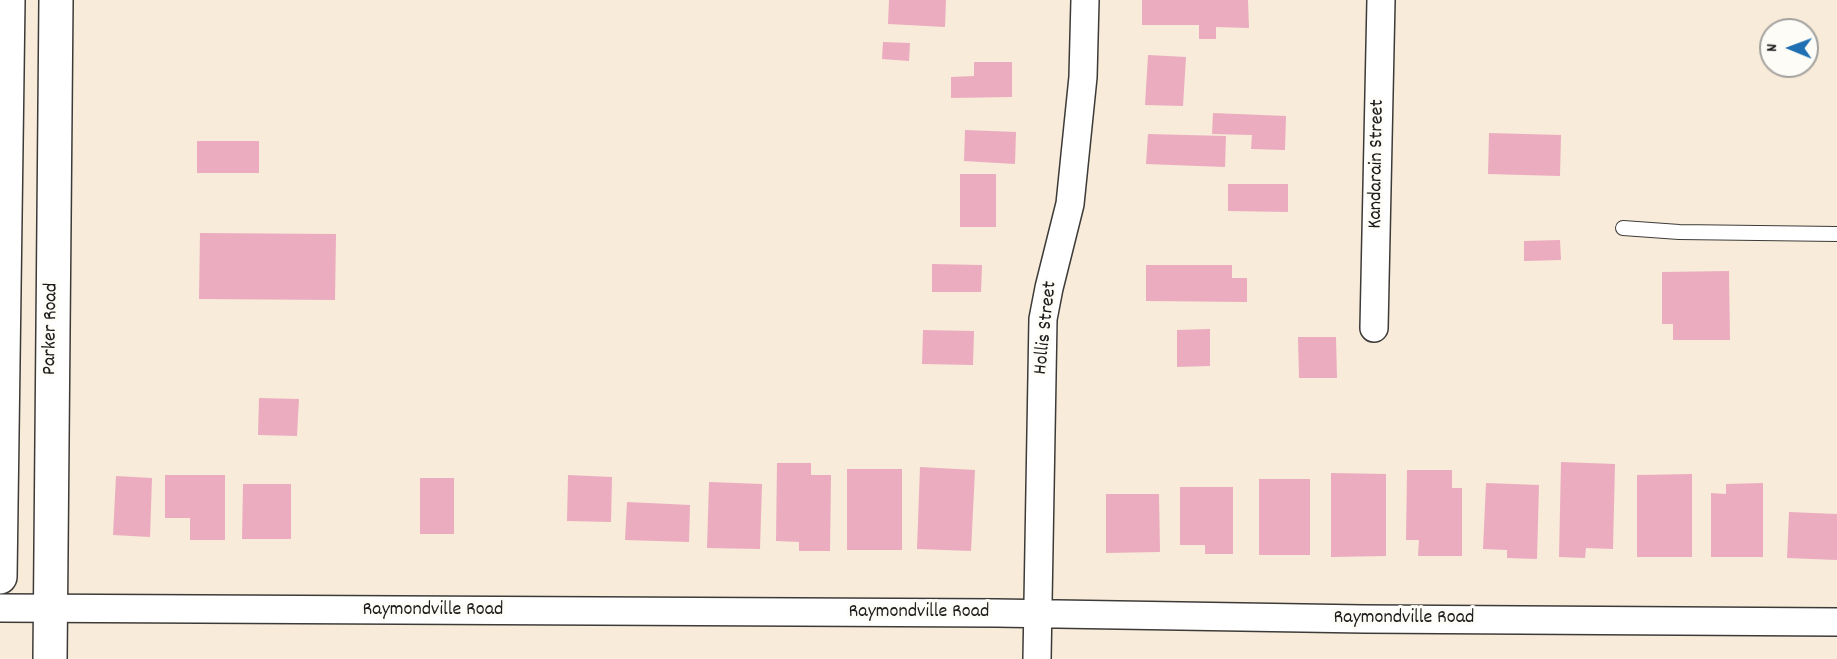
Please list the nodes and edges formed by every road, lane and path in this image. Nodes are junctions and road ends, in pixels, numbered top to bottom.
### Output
1 (8, 0) edge
2 (56, 0) edge
3 (1084, 0) edge
4 (1381, 0) edge
5 (3, 178) edge
6 (54, 178) junction
7 (1623, 228) dead end
8 (1837, 234) edge
9 (1374, 327) dead end
10 (0, 577) edge
11 (0, 608) edge
12 (50, 609) junction
13 (1037, 614) junction
14 (1837, 622) edge
15 (50, 659) edge
16 (1037, 659) edge

1 - 5 main road
2 - 6 main road, Parker Road
3 - 13 street, Hollis Street
4 - 9 street, Kandarain Street
5 - 6 main road
5 - 10 main road
6 - 12 main road, Parker Road
7 - 8 lane
11 - 12 street, Raymondville Road
12 - 13 street, Raymondville Road
12 - 15 main road, Parker Road
13 - 14 street, Raymondville Road
13 - 16 street, Hollis Street

